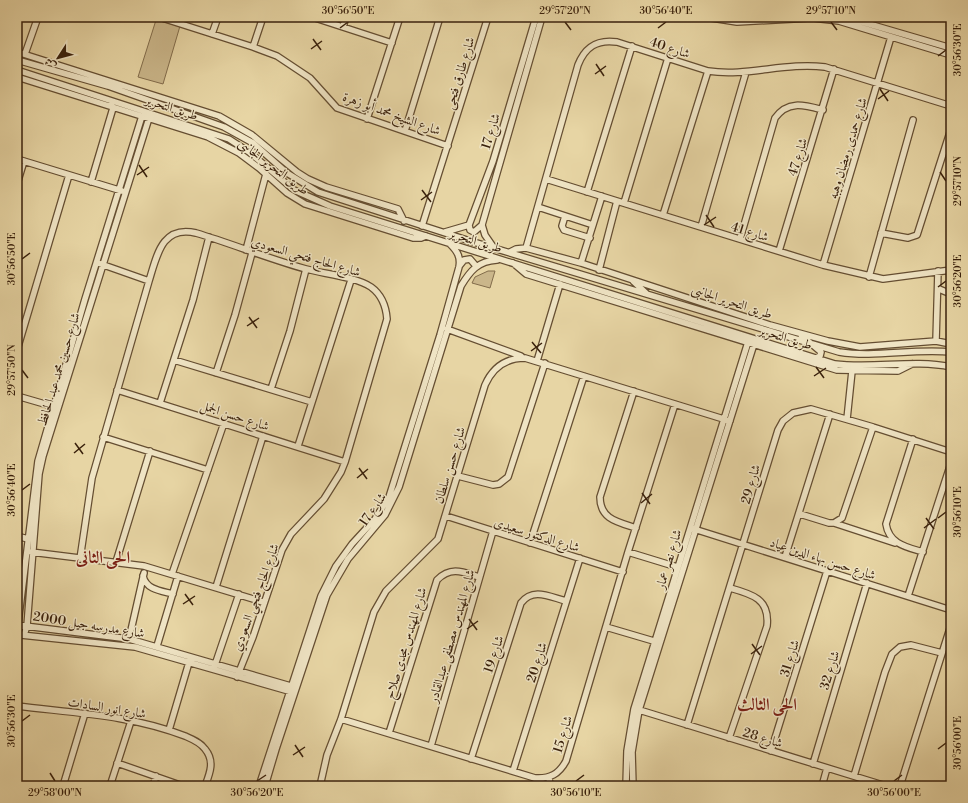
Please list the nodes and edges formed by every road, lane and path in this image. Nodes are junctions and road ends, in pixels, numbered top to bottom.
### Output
1 (38, 17) edge
2 (159, 17) edge
3 (218, 17) edge
4 (263, 17) edge
5 (312, 17) edge
6 (346, 17) edge
7 (400, 17) edge
8 (440, 17) edge
9 (488, 17) edge
10 (536, 17) edge
11 (542, 17) edge
12 (704, 17) edge
13 (845, 17) edge
14 (175, 19) edge
15 (343, 27) junction
16 (212, 34) junction
17 (891, 37) junction
18 (392, 42) junction
19 (632, 46) junction
20 (253, 47) junction
21 (948, 47) edge
22 (17, 52) edge
23 (944, 53) junction
24 (25, 54) junction
25 (951, 55) edge
26 (668, 58) junction
27 (17, 60) edge
28 (834, 69) junction
29 (17, 70) edge
30 (708, 71) junction
31 (746, 72) junction
32 (17, 77) edge
33 (117, 83) junction
34 (878, 83) junction
35 (108, 86) junction
36 (105, 97) junction
37 (183, 104) junction
38 (951, 106) edge
39 (113, 108) junction
40 (823, 110) junction
41 (142, 116) junction
42 (194, 116) junction
43 (149, 118) junction
44 (367, 119) junction
45 (913, 120) dead end
46 (179, 121) junction
47 (170, 125) junction
48 (951, 129) edge
49 (405, 131) junction
50 (237, 143) junction
51 (448, 146) junction
52 (244, 156) junction
53 (17, 159) edge
54 (24, 161) junction
55 (266, 174) junction
56 (69, 175) junction
57 (546, 179) junction
58 (91, 182) junction
59 (17, 184) edge
60 (122, 191) junction
61 (587, 192) junction
62 (602, 196) junction
63 (618, 201) junction
64 (624, 203) junction
65 (538, 207) junction
66 (364, 208) junction
67 (378, 212) junction
68 (663, 215) junction
69 (360, 216) junction
70 (565, 216) junction
71 (377, 220) junction
72 (404, 221) junction
73 (482, 224) junction
74 (469, 225) junction
75 (593, 225) junction
76 (422, 226) junction
77 (701, 227) junction
78 (443, 232) junction
79 (881, 233) junction
80 (426, 236) junction
81 (210, 237) junction
82 (590, 238) junction
83 (740, 239) junction
84 (450, 243) junction
85 (494, 248) junction
86 (526, 248) junction
87 (246, 250) junction
88 (779, 251) junction
89 (252, 252) junction
90 (510, 252) junction
91 (502, 260) junction
92 (581, 263) junction
93 (99, 264) junction
94 (823, 265) junction
95 (476, 266) junction
96 (459, 267) junction
97 (306, 269) junction
98 (562, 269) junction
99 (598, 270) junction
100 (951, 270) edge
101 (938, 271) junction
102 (579, 274) junction
103 (869, 277) junction
104 (631, 279) junction
105 (149, 280) junction
106 (350, 280) junction
107 (561, 281) junction
108 (579, 284) junction
109 (939, 289) junction
110 (951, 294) edge
111 (649, 296) junction
112 (633, 301) junction
113 (622, 302) junction
114 (731, 313) junction
115 (719, 317) junction
116 (714, 326) junction
117 (447, 329) junction
118 (799, 333) junction
119 (722, 334) junction
120 (936, 341) junction
121 (751, 343) junction
122 (951, 344) edge
123 (816, 346) junction
124 (884, 346) junction
125 (17, 348) edge
126 (783, 350) junction
127 (839, 352) junction
128 (951, 352) edge
129 (874, 355) junction
130 (525, 358) junction
131 (816, 358) junction
132 (174, 360) junction
133 (537, 361) junction
134 (912, 363) junction
135 (544, 364) junction
136 (835, 364) junction
137 (951, 367) edge
138 (216, 372) junction
139 (852, 372) junction
140 (584, 376) junction
141 (271, 389) junction
142 (118, 390) junction
143 (634, 391) junction
144 (17, 396) edge
145 (312, 402) junction
146 (160, 403) junction
147 (675, 404) junction
148 (55, 407) junction
149 (830, 414) junction
150 (724, 419) junction
151 (847, 419) junction
152 (730, 421) junction
153 (224, 423) junction
154 (873, 427) junction
155 (263, 436) junction
156 (103, 437) junction
157 (913, 439) junction
158 (298, 446) junction
159 (150, 451) junction
160 (951, 452) edge
161 (345, 462) junction
162 (951, 463) edge
163 (208, 470) junction
164 (458, 476) junction
165 (800, 514) junction
166 (446, 516) junction
167 (834, 523) junction
168 (689, 527) junction
169 (636, 528) junction
170 (696, 529) junction
171 (492, 531) junction
172 (17, 536) edge
173 (28, 539) junction
174 (530, 543) junction
175 (744, 544) junction
176 (899, 544) junction
177 (30, 552) junction
178 (628, 552) junction
179 (923, 552) junction
180 (785, 557) junction
181 (580, 558) junction
182 (80, 559) junction
183 (116, 562) junction
184 (144, 566) junction
185 (677, 567) junction
186 (827, 571) junction
187 (623, 572) junction
188 (144, 573) junction
189 (175, 575) junction
190 (480, 577) junction
191 (867, 583) junction
192 (216, 587) junction
193 (730, 588) junction
194 (173, 594) junction
195 (239, 594) junction
196 (908, 596) junction
197 (566, 601) junction
198 (264, 602) junction
199 (951, 610) edge
200 (17, 625) edge
201 (951, 625) edge
202 (27, 626) junction
203 (606, 626) junction
204 (17, 633) edge
205 (24, 635) junction
206 (129, 639) junction
207 (654, 641) junction
208 (661, 643) junction
209 (157, 646) junction
210 (942, 653) junction
211 (190, 660) junction
212 (215, 665) junction
213 (238, 675) junction
214 (292, 690) junction
215 (17, 706) edge
216 (637, 709) junction
217 (84, 713) junction
218 (341, 719) junction
219 (131, 721) junction
220 (687, 725) junction
221 (169, 730) junction
222 (389, 733) junction
223 (729, 738) junction
224 (431, 746) junction
225 (771, 751) junction
226 (471, 759) junction
227 (117, 763) junction
228 (813, 764) junction
229 (827, 768) junction
230 (513, 771) junction
231 (156, 776) junction
232 (854, 776) junction
233 (549, 777) junction
234 (263, 784) edge
235 (62, 786) edge
236 (110, 786) edge
237 (153, 786) edge
238 (183, 786) edge
239 (205, 786) edge
240 (274, 786) edge
241 (320, 786) edge
242 (550, 786) edge
243 (626, 786) edge
244 (633, 786) edge
245 (822, 786) edge
246 (886, 786) edge
247 (900, 786) edge

1 - 24 street
2 - 14 street, شارع الشيخ محمد أبو زهرة
3 - 16 street
4 - 20 street
5 - 15 street
6 - 15 street
7 - 18 street
8 - 49 street
9 - 51 street, شارع طارق فتحى
10 - 74 street, شارع 17
11 - 73 street, شارع 17
12 - 17 street
13 - 21 street
14 - 16 street, شارع الشيخ محمد أبو زهرة
15 - 18 street
16 - 20 street, شارع الشيخ محمد أبو زهرة
17 - 23 street
17 - 34 street, شارع حمدى رمضان وهبه
18 - 44 street
19 - 26 street, شارع 40
19 - 57 street, شارع 40
19 - 61 street
20 - 44 street, شارع الشيخ محمد أبو زهرة
21 - 23 street
22 - 24 street, طريق التحرير الجانبى
23 - 25 street
24 - 33 street, طريق التحرير الجانبى
26 - 30 street, شارع 40
26 - 64 street
27 - 35 street, طريق التحرير
28 - 31 street, شارع 40
28 - 34 street, شارع 40
28 - 40 street, شارع 47
29 - 36 street, طريق التحرير
30 - 31 street, شارع 40
30 - 68 street
31 - 77 street
32 - 39 street, طريق التحرير الجانبى
33 - 35 street
33 - 37 street, طريق التحرير الجانبى
34 - 38 street, شارع 40
34 - 94 street, شارع حمدى رمضان وهبه
35 - 42 street, طريق التحرير
36 - 39 street
36 - 46 street, طريق التحرير
37 - 42 street
37 - 72 street, طريق التحرير الجانبى
39 - 41 street, طريق التحرير الجانبى
39 - 58 street
40 - 83 street
40 - 88 street, شارع 47
41 - 43 street, طريق التحرير الجانبى
41 - 60 street, شارع حسين محمد عبد الحافظ
42 - 66 street, طريق التحرير
43 - 47 street, طريق التحرير الجانبى
43 - 60 street, شارع حسين محمد عبد الحافظ
44 - 49 street, شارع الشيخ محمد أبو زهرة
45 - 79 street
46 - 47 street
46 - 50 street, طريق التحرير
47 - 52 street, طريق التحرير الجانبى
48 - 79 street
49 - 51 street, شارع الشيخ محمد أبو زهرة
50 - 52 street
50 - 69 street, طريق التحرير
51 - 76 street, شارع طارق فتحى
52 - 55 street, طريق التحرير الجانبى
53 - 54 street
54 - 56 street
54 - 59 street
55 - 80 street, طريق التحرير الجانبى
55 - 87 street
56 - 58 street
56 - 125 street
57 - 61 street, شارع 41
57 - 65 street, شارع 40
58 - 60 street
60 - 93 street, شارع حسين محمد عبد الحافظ
61 - 62 street, شارع 41
62 - 63 street, شارع 41
62 - 75 street
63 - 64 street, شارع 41
63 - 99 street
64 - 68 street, شارع 41
65 - 70 street
65 - 86 street, شارع 40
66 - 67 street, طريق التحرير
66 - 69 street
67 - 71 street
67 - 72 street, طريق التحرير
68 - 77 street, شارع 41
69 - 71 street, طريق التحرير
70 - 75 street
70 - 82 street
71 - 80 street, طريق التحرير
72 - 76 street, طريق التحرير
73 - 74 street
73 - 85 street
74 - 78 street
75 - 82 street
76 - 78 street, طريق التحرير
77 - 83 street, شارع 41
78 - 85 street, طريق التحرير
79 - 103 street
80 - 84 street, طريق التحرير
81 - 87 street, شارع الحاج فتحي السعودي
81 - 105 street, شارع الحاج فتحي السعودي
81 - 132 street
82 - 92 street
83 - 88 street, شارع 41
84 - 91 street, طريق التحرير
84 - 96 street
85 - 90 street, طريق التحرير
86 - 90 street, طريق التحرير الجانبى
86 - 92 street, طريق التحرير الجانبى
87 - 89 street, شارع الحاج فتحي السعودي
88 - 94 street, شارع 41
89 - 97 street, شارع الحاج فتحي السعودي
89 - 138 street
90 - 98 street, طريق التحرير
91 - 95 street
91 - 107 street, طريق التحرير
92 - 99 street, طريق التحرير الجانبى
93 - 105 street
93 - 148 street, شارع حسين محمد عبد الحافظ
94 - 103 street, شارع 41
95 - 96 street
95 - 117 street, شارع 17
96 - 214 street, شارع 17
97 - 106 street, شارع الحاج فتحي السعودي
97 - 141 street
98 - 102 street, طريق التحرير
98 - 107 street
99 - 104 street, طريق التحرير الجانبى
100 - 101 street, شارع 41
101 - 103 street, شارع 41
101 - 109 street
102 - 108 street
102 - 111 street, طريق التحرير
104 - 111 street
104 - 114 street, طريق التحرير الجانبى
105 - 142 street, شارع الحاج فتحي السعودي
106 - 145 street
106 - 161 street, شارع الحاج فتحي السعودي
107 - 108 street, طريق التحرير
107 - 113 street
107 - 133 street
108 - 112 street, طريق التحرير
109 - 110 street
109 - 120 street
111 - 115 street, طريق التحرير
112 - 113 street
112 - 116 street, طريق التحرير
113 - 119 street
114 - 115 street
114 - 118 street, طريق التحرير الجانبى
115 - 123 street, طريق التحرير
116 - 119 street
116 - 126 street, طريق التحرير
117 - 130 street
117 - 214 street, شارع 17
118 - 123 street
118 - 124 street, طريق التحرير الجانبى
119 - 121 street
120 - 122 street, طريق التحرير الجانبى
120 - 124 street, طريق التحرير الجانبى
121 - 126 street
121 - 150 street, شارع نصر عمار
121 - 152 street, شارع نصر عمار
123 - 127 street, طريق التحرير
123 - 131 street
124 - 129 street
126 - 131 street, طريق التحرير
126 - 139 street
127 - 129 street, طريق التحرير
127 - 136 street
128 - 129 street, طريق التحرير
130 - 133 street, شارع حسن سلطان
130 - 164 street, شارع حسن سلطان
131 - 136 street, طريق التحرير
132 - 138 street
132 - 146 street
133 - 135 street, شارع حسن سلطان
134 - 136 street, طريق التحرير
134 - 137 street, طريق التحرير
134 - 139 street
135 - 140 street, شارع حسن سلطان
135 - 164 street
138 - 141 street
139 - 151 street
140 - 143 street, شارع حسن سلطان
140 - 174 street
141 - 145 street
142 - 146 street, شارع حسن الجمل
142 - 156 street, شارع الحاج فتحي السعودي
143 - 147 street, شارع حسن سلطان
143 - 169 street
144 - 148 street
145 - 158 street
146 - 153 street, شارع حسن الجمل
147 - 150 street, شارع حسن سلطان
147 - 169 street, شارع 15
148 - 173 street, شارع حسين محمد عبد الحافظ
148 - 177 street, شارع حسين محمد عبد الحافظ
149 - 151 street, شارع 29
149 - 165 street
149 - 175 street, شارع 29
150 - 152 street, شارع حسن سلطان
150 - 168 street, شارع نصر عمار
151 - 154 street, شارع 29
152 - 170 street, شارع نصر عمار
153 - 155 street, شارع حسن الجمل
153 - 163 street
154 - 157 street, شارع 29
154 - 167 street
155 - 158 street, شارع حسن الجمل
155 - 192 street
156 - 159 street
156 - 182 street, شارع الحاج فتحي السعودي
157 - 160 street, شارع 29
157 - 176 street
158 - 161 street, شارع حسن الجمل
159 - 163 street
159 - 183 street
161 - 198 street, شارع الحاج فتحي السعودي
162 - 179 street
163 - 189 street
164 - 166 street, شارع حسن سلطان
165 - 167 street
165 - 180 street
166 - 171 street, شارع الدكتور سعيدى
166 - 218 street, شارع حسن سلطان
167 - 176 street
168 - 170 street, شارع حسن بهاء الدين عياد
168 - 185 street, شارع نصر عمار
169 - 178 street, شارع 15
170 - 175 street, شارع حسن بهاء الدين عياد
170 - 208 street, شارع نصر عمار
171 - 174 street, شارع الدكتور سعيدى
171 - 190 street, شارع المهندس مصطفى عبدالقادر
172 - 173 street
173 - 177 street, شارع حسين محمد عبد الحافظ
174 - 181 street, شارع الدكتور سعيدى
175 - 180 street, شارع حسن بهاء الدين عياد
175 - 193 street, شارع 29
176 - 179 street
177 - 182 street
177 - 200 street, شارع حسين محمد عبد الحافظ
177 - 202 street, شارع حسين محمد عبد الحافظ
178 - 185 street
178 - 187 street, شارع 15
179 - 196 street
180 - 186 street, شارع حسن بهاء الدين عياد
181 - 187 street, شارع الدكتور سعيدى
181 - 197 street, شارع 20
182 - 183 street
183 - 184 street
184 - 188 street
184 - 189 street
185 - 207 street, شارع نصر عمار
186 - 191 street, شارع حسن بهاء الدين عياد
186 - 225 street, شارع 31
187 - 203 street, شارع 15
188 - 194 street
188 - 206 street
189 - 192 street
189 - 194 street
190 - 222 street, شارع المهندس مجدى صلاح
190 - 224 street, شارع المهندس مصطفى عبدالقادر
191 - 196 street, شارع حسن بهاء الدين عياد
191 - 228 street, شارع 32
192 - 195 street
193 - 220 street, شارع 29
193 - 223 street
194 - 209 street
195 - 198 street
195 - 212 street
196 - 199 street, شارع حسن بهاء الدين عياد
197 - 226 street, شارع 19
197 - 230 street, شارع 20
198 - 213 street, شارع الحاج فتحي السعودي
200 - 202 street, شارع مدرسه جيل 2000
200 - 204 street, شارع حسين محمد عبد الحافظ
201 - 210 street
202 - 205 street, شارع حسين محمد عبد الحافظ
202 - 206 street, شارع مدرسه جيل 2000
203 - 207 street
203 - 233 street, شارع 15
204 - 205 street, شارع مدرسه جيل 2000
205 - 211 street, شارع مدرسه جيل 2000
206 - 209 street, شارع مدرسه جيل 2000
207 - 208 street
207 - 216 street, شارع نصر عمار
208 - 216 street, شارع نصر عمار
209 - 211 street, شارع مدرسه جيل 2000
210 - 232 street
210 - 247 street
211 - 212 street, شارع مدرسه جيل 2000
211 - 213 street, شارع مدرسه جيل 2000
211 - 221 street
212 - 213 street, شارع مدرسه جيل 2000
213 - 214 street, شارع مدرسه جيل 2000
214 - 234 street, شارع 17
215 - 217 street, شارع انور السادات
216 - 220 street, شارع 28
216 - 243 street, شارع نصر عمار
216 - 244 street, شارع نصر عمار
217 - 219 street, شارع انور السادات
217 - 235 street
218 - 222 street
218 - 241 street, شارع حسن سلطان
219 - 221 street, شارع انور السادات
219 - 227 street
220 - 223 street, شارع 28
221 - 239 street, شارع انور السادات
222 - 224 street
223 - 225 street, شارع 28
224 - 226 street
225 - 228 street, شارع 28
226 - 230 street
227 - 231 street
227 - 236 street
228 - 229 street, شارع 28
229 - 232 street, شارع 28
229 - 245 street
230 - 233 street
231 - 237 street
231 - 238 street
232 - 246 street, شارع 28
233 - 242 street
234 - 240 street

